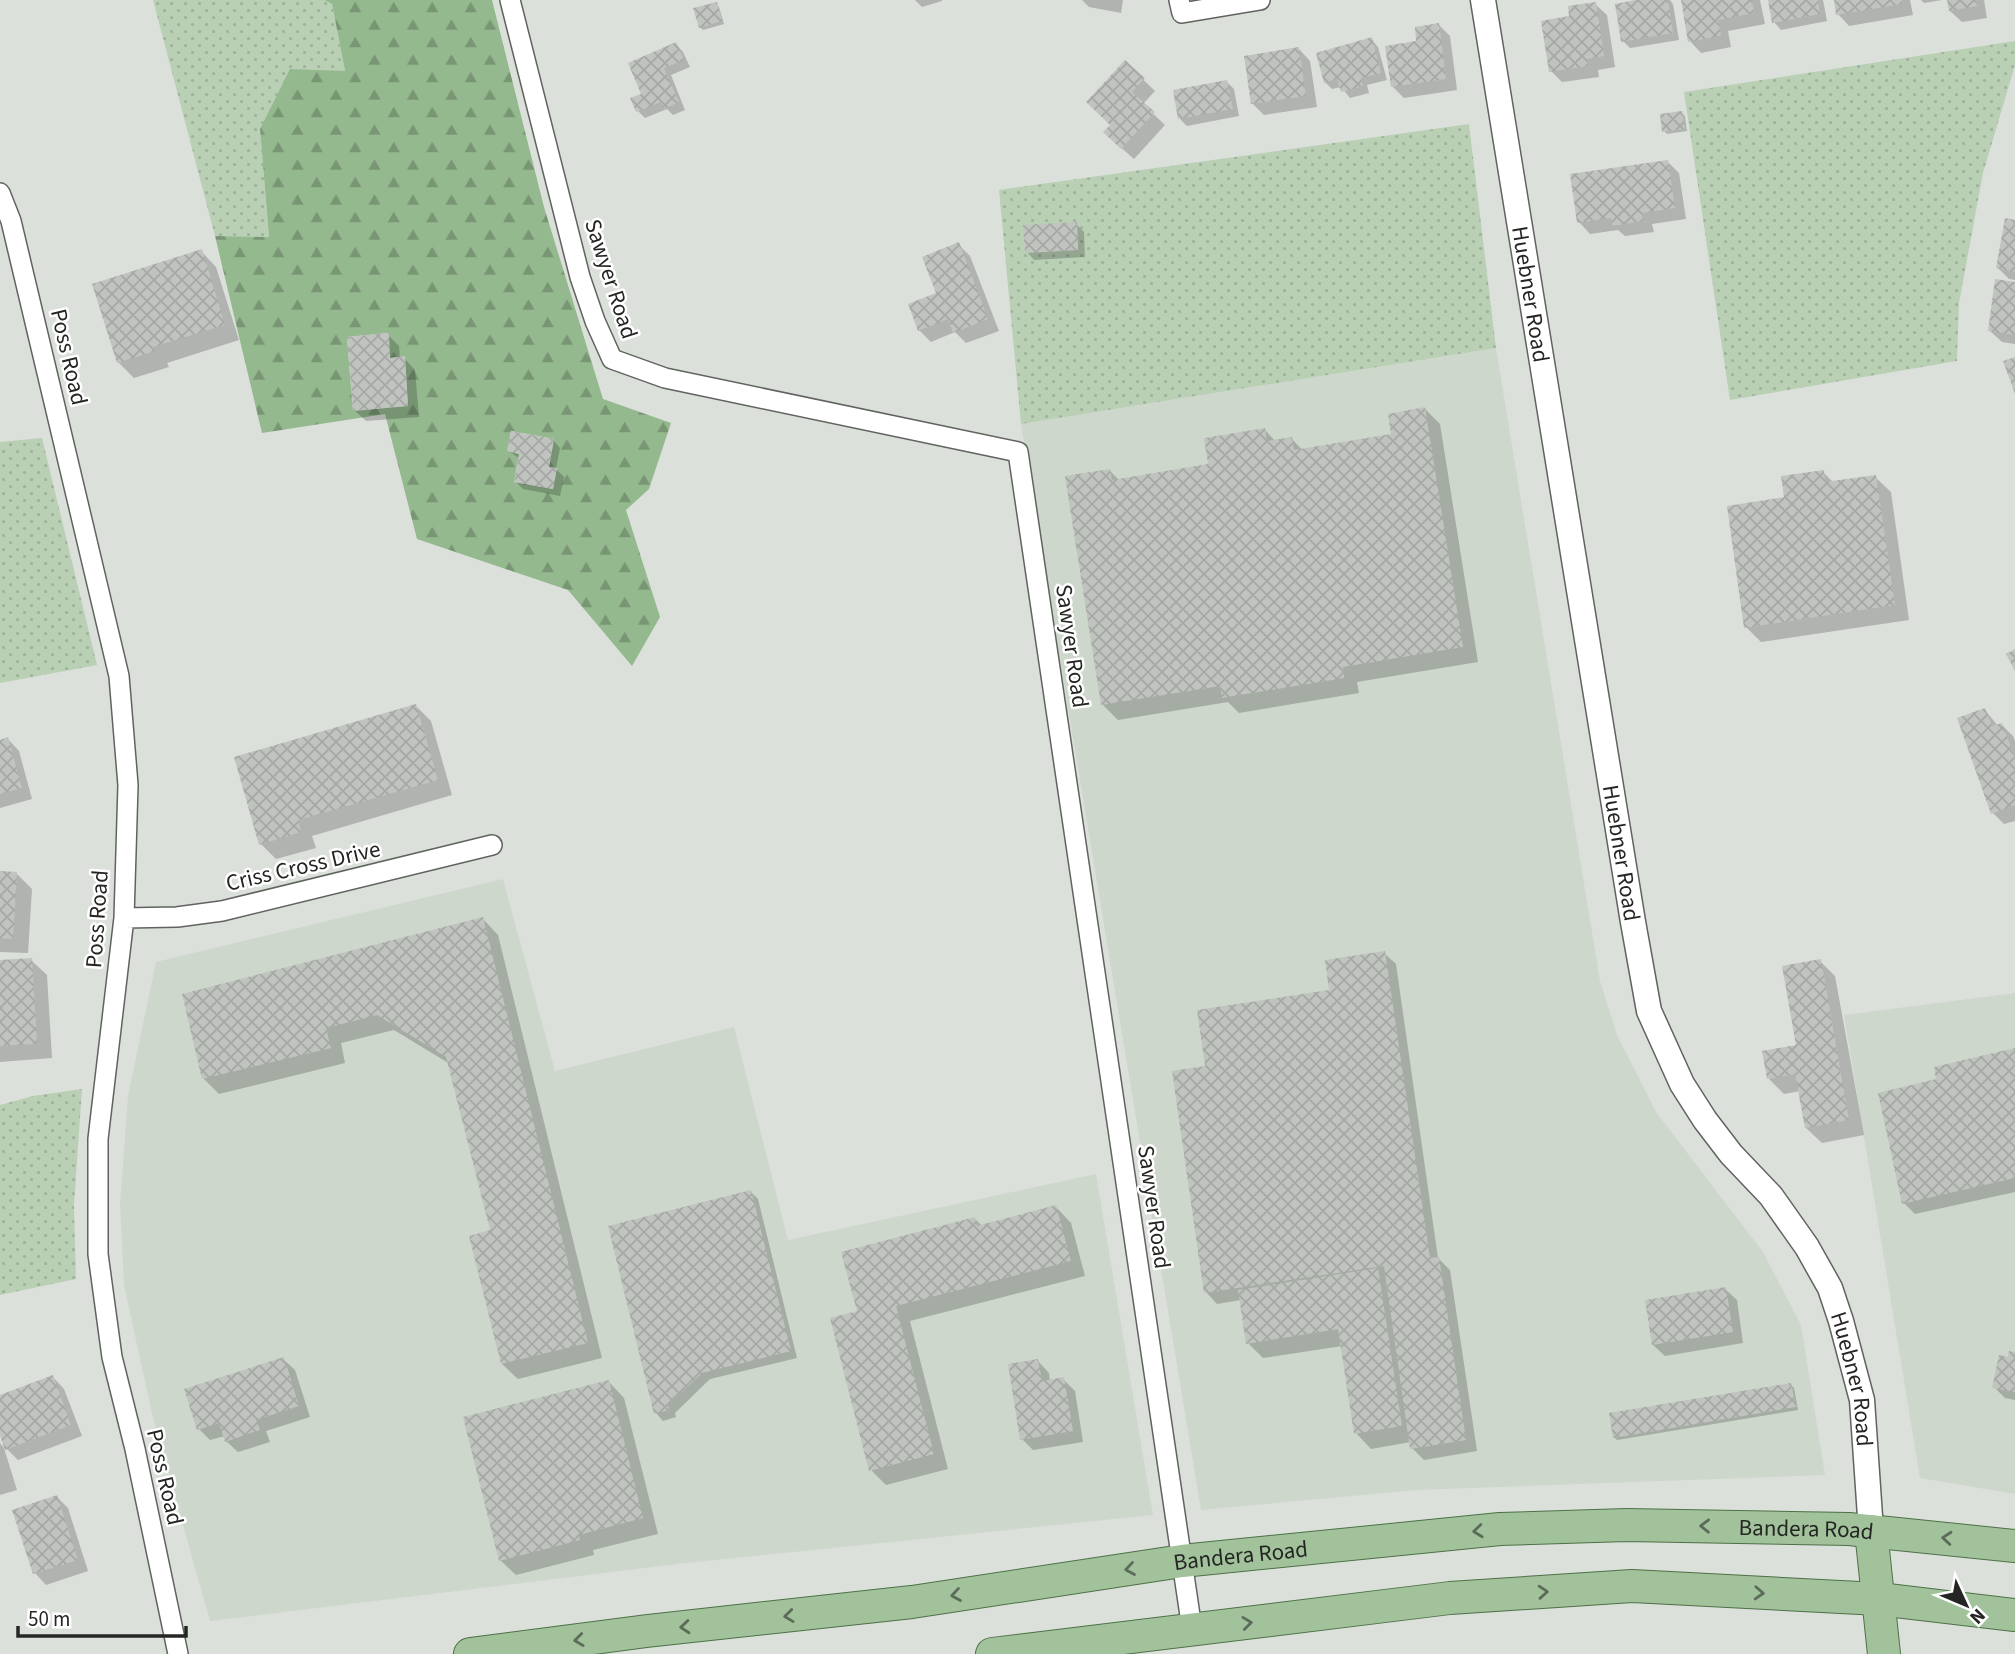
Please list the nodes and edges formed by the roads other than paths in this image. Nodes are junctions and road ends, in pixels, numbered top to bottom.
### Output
1 (510, 0) edge
2 (1260, 0) edge
3 (1483, 0) edge
4 (1181, 6) edge
5 (0, 193) edge
6 (492, 845) dead end
7 (124, 918) junction
8 (1871, 1531) junction
9 (2015, 1546) edge
10 (1182, 1561) junction
11 (1879, 1599) junction
12 (2015, 1615) edge
13 (1192, 1629) junction
14 (648, 1642) edge
15 (1058, 1650) edge
16 (178, 1654) edge
17 (470, 1654) edge
18 (992, 1654) edge
19 (1884, 1654) edge

1 - 10 street, Sawyer Road
2 - 4 street
3 - 8 street, Huebner Road
5 - 7 street, Poss Road
6 - 7 street, Criss Cross Drive
7 - 16 street, Poss Road
9 -> 8 main road, Bandera Road
8 -> 10 main road, Bandera Road
8 - 11 main road, Huebner Road
10 - 13 street, Sawyer Road
10 -> 14 main road, Bandera Road
11 - 12 main road
13 -> 11 main road
11 - 19 main road, Huebner Road
13 - 15 main road
14 -> 17 main road, Bandera Road
15 - 18 main road

